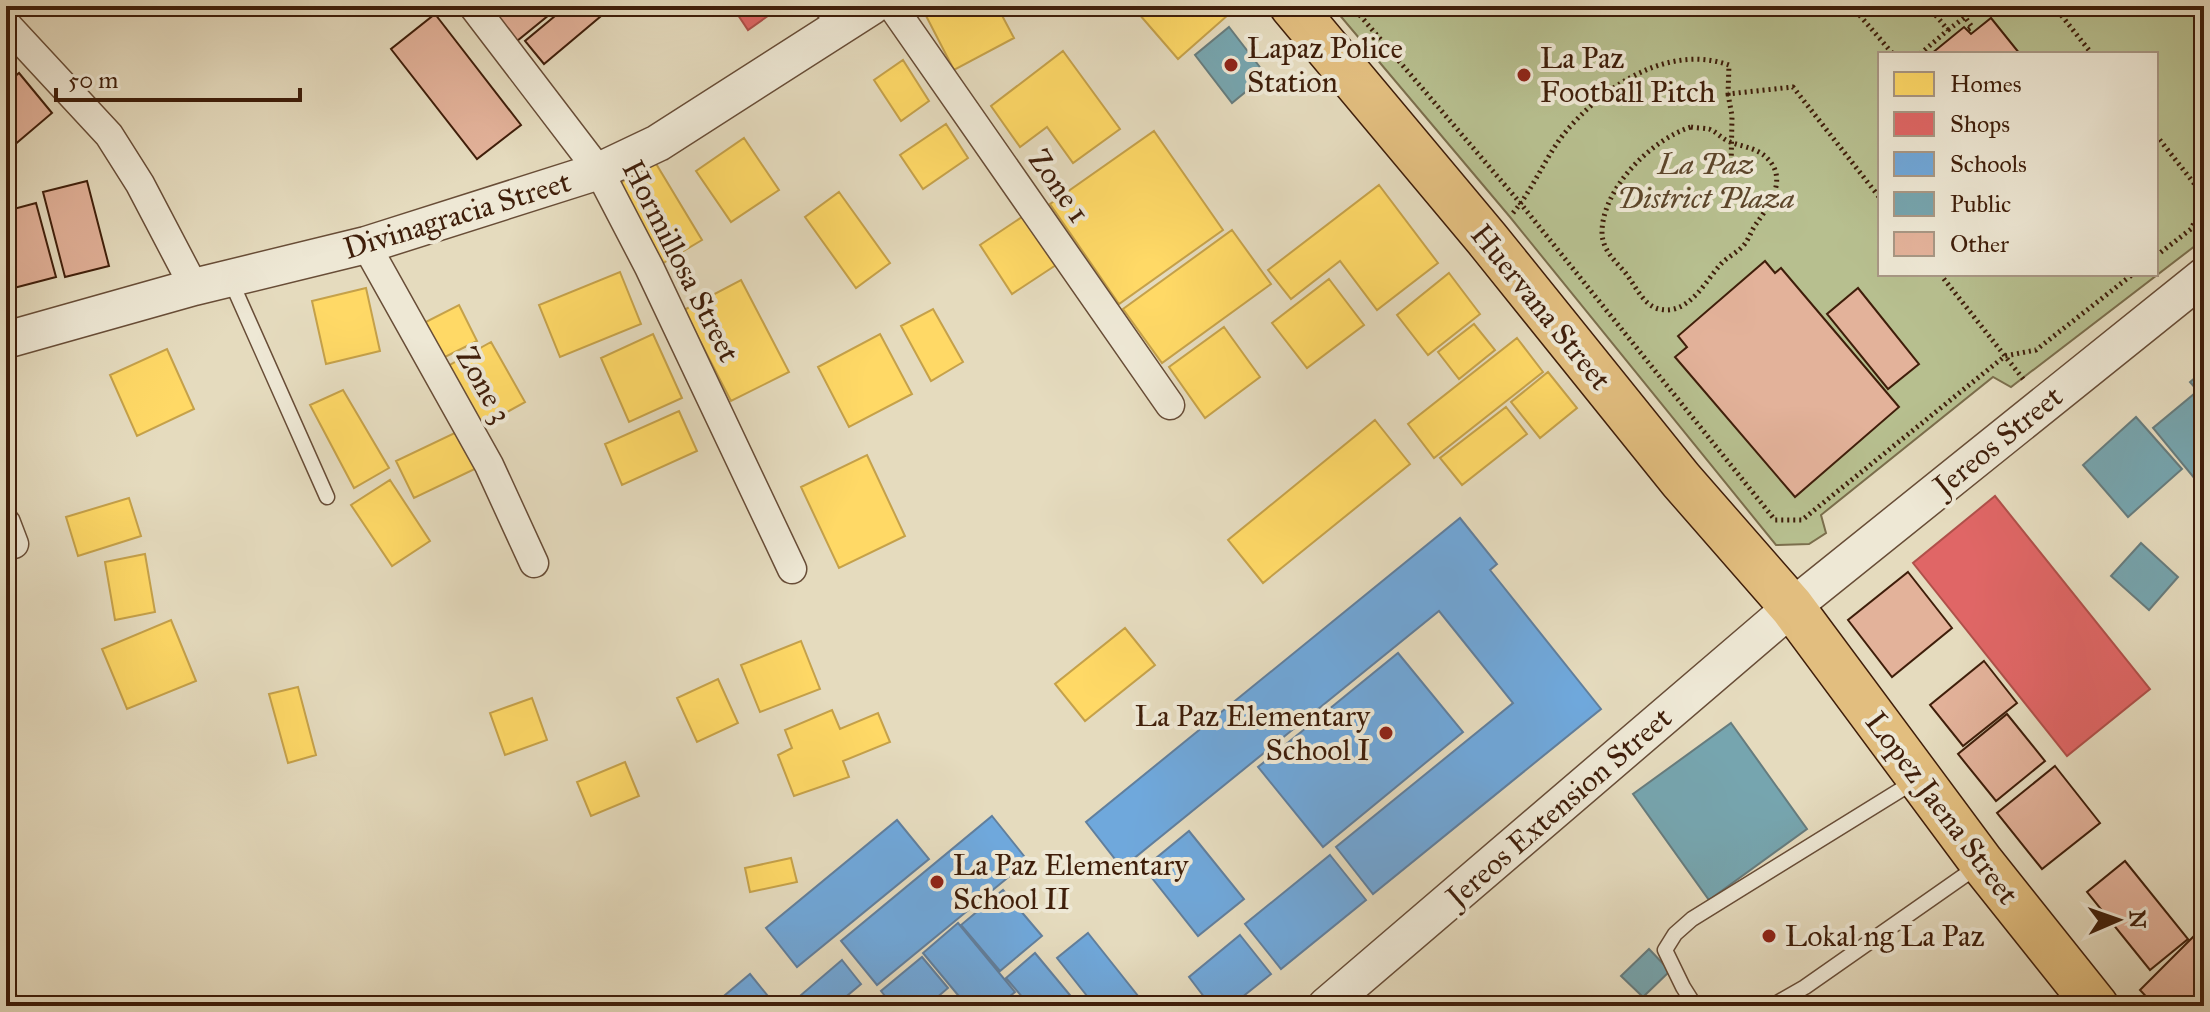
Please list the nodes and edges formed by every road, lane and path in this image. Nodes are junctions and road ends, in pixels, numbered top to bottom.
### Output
1 (473, 6) edge
2 (872, 6) edge
3 (892, 6) edge
4 (1292, 6) edge
5 (1352, 6) edge
6 (1860, 6) edge
7 (1928, 6) edge
8 (2054, 6) edge
9 (829, 18) edge
10 (6, 24) edge
11 (1948, 30) junction
12 (1967, 30) dead end
13 (1891, 52) edge
14 (1922, 52) edge
15 (2090, 52) edge
16 (1728, 94) junction
17 (2158, 138) edge
18 (1732, 144) junction
19 (599, 171) junction
20 (1731, 171) dead end
21 (1878, 195) edge
22 (2204, 199) edge
23 (1521, 204) junction
24 (1487, 239) junction
25 (366, 245) junction
26 (2158, 254) edge
27 (1942, 276) edge
28 (2130, 276) edge
29 (2204, 276) edge
30 (230, 279) junction
31 (194, 287) junction
32 (6, 340) edge
33 (2005, 356) junction
34 (2023, 378) dead end
35 (1170, 405) dead end
36 (327, 497) dead end
37 (534, 563) dead end
38 (792, 569) dead end
39 (1792, 607) junction
40 (1921, 777) junction
41 (1982, 863) junction
42 (1326, 1006) edge
43 (1695, 1006) edge
44 (1772, 1006) edge
45 (2096, 1006) edge

1 - 19 street, Hormillosa Street
2 - 9 street, Divinagracia Street
3 - 35 street, Zone 1
4 - 24 main road, Huervana Street
5 - 23 path
6 - 13 path
7 - 11 path
8 - 15 path
9 - 19 street, Divinagracia Street
10 - 31 street
11 - 12 path
11 - 14 path
16 - 18 path
16 - 21 path
16 - 23 path
17 - 22 path
18 - 18 path
18 - 20 path
19 - 25 street, Divinagracia Street
19 - 38 street, Hormillosa Street
22 - 26 path
23 - 24 path
23 - 33 path
24 - 39 main road, Huervana Street
25 - 30 street, Divinagracia Street
25 - 37 street, Zone 3
27 - 33 path
28 - 33 path
29 - 39 street, Jereos Street
30 - 31 street, Divinagracia Street
30 - 36 lane
31 - 32 street, Divinagracia Street
33 - 34 path
39 - 40 main road, Lopez Jaena Street
39 - 42 street, Jereos Extension Street
40 - 41 main road, Lopez Jaena Street
40 - 43 lane
41 - 44 lane
41 - 45 main road, Lopez Jaena Street

